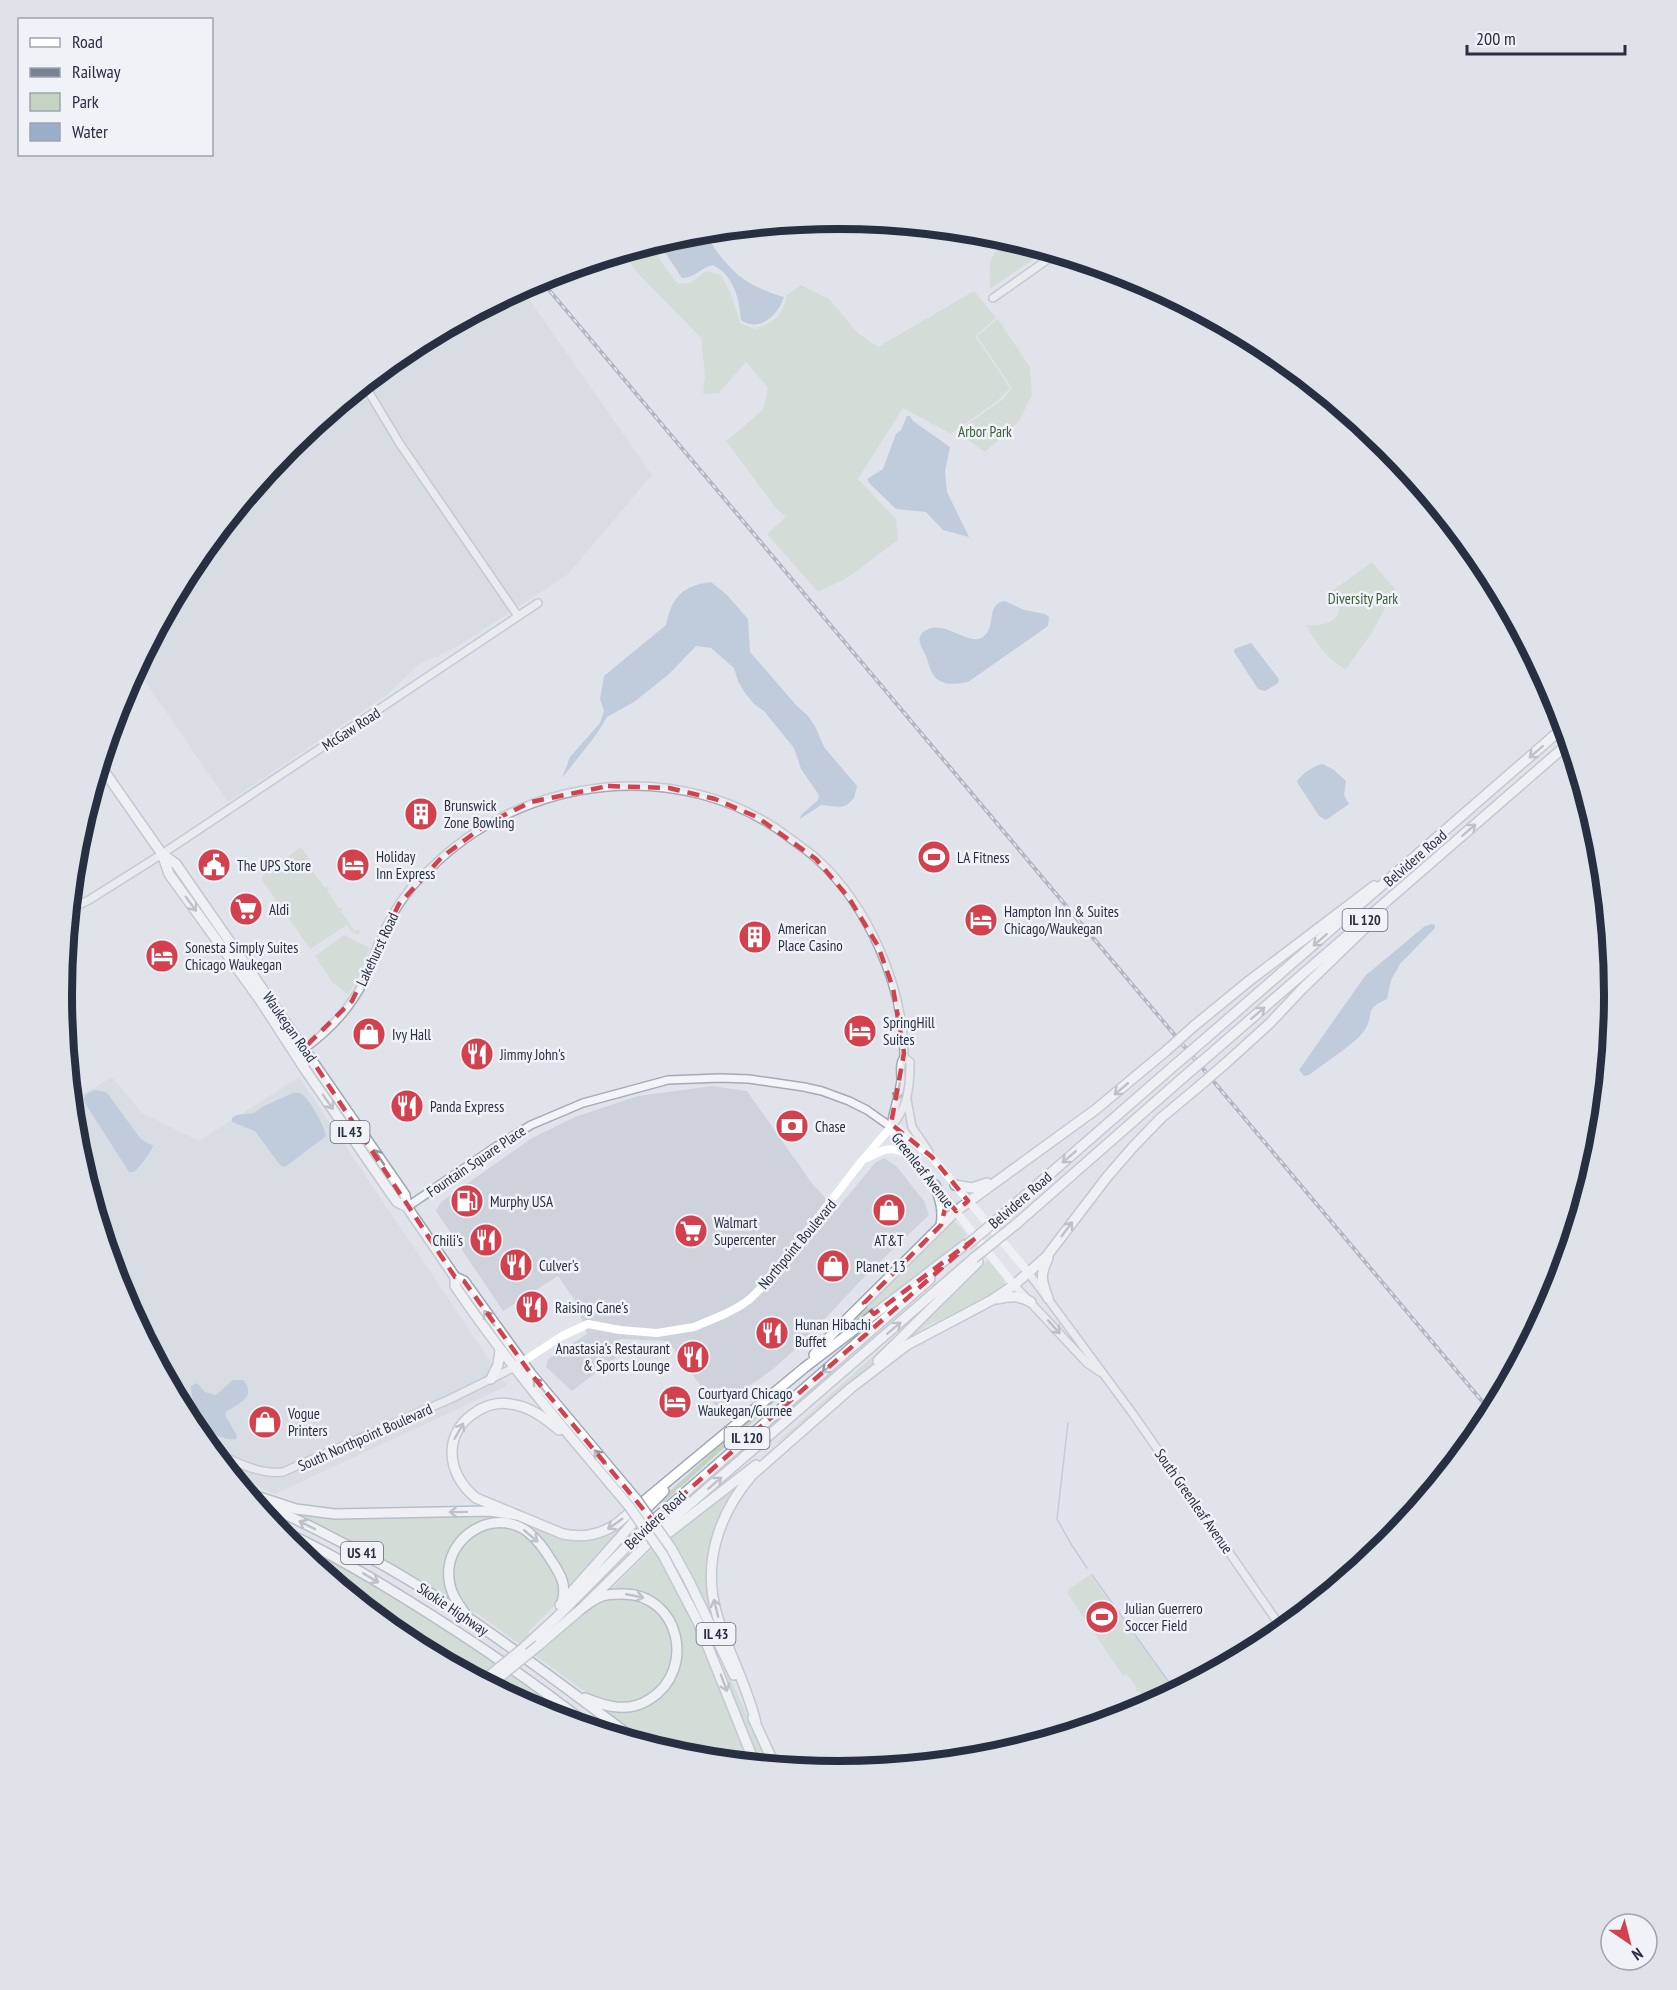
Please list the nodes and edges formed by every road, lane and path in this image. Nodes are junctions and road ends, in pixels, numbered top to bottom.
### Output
1 (1050, 259) edge
2 (993, 298) dead end
3 (368, 390) edge
4 (538, 603) dead end
5 (518, 616) junction
6 (1558, 732) edge
7 (1564, 748) edge
8 (106, 773) edge
9 (1447, 830) junction
10 (1443, 853) junction
11 (162, 854) junction
12 (78, 905) edge
13 (300, 1051) junction
14 (904, 1057) junction
15 (909, 1091) junction
16 (891, 1127) junction
17 (910, 1156) junction
18 (932, 1157) junction
19 (861, 1161) junction
20 (1000, 1178) junction
21 (935, 1185) junction
22 (955, 1185) junction
23 (968, 1201) junction
24 (407, 1208) junction
25 (956, 1211) junction
26 (941, 1225) junction
27 (967, 1245) junction
28 (1052, 1250) junction
29 (976, 1260) junction
30 (1028, 1272) junction
31 (455, 1277) junction
32 (1014, 1285) junction
33 (1048, 1298) junction
34 (992, 1300) junction
35 (1031, 1302) junction
36 (500, 1350) junction
37 (517, 1365) junction
38 (804, 1368) junction
39 (1102, 1373) junction
40 (491, 1378) junction
41 (851, 1388) junction
42 (804, 1430) junction
43 (709, 1448) junction
44 (581, 1449) junction
45 (227, 1457) edge
46 (260, 1498) edge
47 (633, 1502) junction
48 (269, 1507) edge
49 (516, 1515) junction
50 (298, 1538) edge
51 (667, 1552) junction
52 (626, 1566) junction
53 (562, 1603) junction
54 (581, 1609) junction
55 (467, 1617) junction
56 (1278, 1622) edge
57 (534, 1640) junction
58 (493, 1679) edge
59 (493, 1679) edge
60 (566, 1688) junction
61 (573, 1712) joint
62 (577, 1715) edge
63 (756, 1723) junction
64 (622, 1730) edge
65 (752, 1756) edge
66 (772, 1758) edge

1 - 2 street
3 - 5 street
4 - 5 street, McGaw Road
5 - 11 street, McGaw Road
6 -> 9 main road, Belvidere Road / IL 120
10 -> 7 main road, Belvidere Road / IL 120
8 - 11 main road, Waukegan Road / IL 43
9 -> 20 main road, bridge
9 -> 27 main road, Belvidere Road / IL 120, bridge
28 -> 10 main road, bridge
29 -> 10 main road, Belvidere Road / IL 120, bridge
11 - 12 street, McGaw Road
11 - 13 main road, Waukegan Road / IL 43
13 - 14 street, Lakehurst Road
13 - 24 main road, Waukegan Road / IL 43
14 - 15 street, Lakehurst Road
14 -> 16 street, Lakehurst Road
15 - 16 street, Lakehurst Road
15 - 18 street
16 - 17 main road, Greenleaf Avenue
16 - 18 main road, Greenleaf Avenue
16 - 19 main road, Northpoint Boulevard
16 - 24 street, Fountain Square Place
17 - 19 main road
17 - 21 main road, Greenleaf Avenue
18 - 22 main road, Greenleaf Avenue
19 - 37 main road, Northpoint Boulevard
20 - 22 main road
20 - 23 main road
21 - 25 main road, Greenleaf Avenue
21 - 26 main road
22 - 23 main road, Greenleaf Avenue
23 - 25 main road
23 - 30 main road, Greenleaf Avenue
24 - 31 main road, Waukegan Road / IL 43
25 - 26 main road
25 - 32 main road, Greenleaf Avenue
26 - 38 main road
27 - 38 main road
27 -> 57 main road, Belvidere Road / IL 120
28 - 30 main road
28 - 33 main road
29 - 41 main road
52 -> 29 main road, Belvidere Road / IL 120
30 - 32 main road
30 - 33 street, South Greenleaf Avenue
31 - 36 main road, Waukegan Road / IL 43
37 -> 31 main road, Waukegan Road
32 - 34 main road
32 - 35 street, South Greenleaf Avenue
33 - 39 street, South Greenleaf Avenue
34 - 35 main road
34 - 41 main road
35 -> 39 street, South Greenleaf Avenue
36 - 37 main road, Waukegan Road / IL 43
36 - 40 main road
37 - 40 street, South Northpoint Boulevard
37 - 44 main road, IL 43
47 -> 37 main road, IL 43
38 - 43 main road
39 - 56 street, South Greenleaf Avenue
40 - 45 street, South Northpoint Boulevard
41 - 42 main road
42 - 52 main road
63 -> 42 main road
43 -> 49 main road
43 - 53 main road
44 - 47 main road, IL 43
49 -> 44 main road
49 -> 46 main road
47 - 51 main road, IL 43, bridge
55 -> 48 main road, Skokie Highway / US 41
50 -> 61 main road, Skokie Highway / US 41
51 - 63 main road, IL 43
51 -> 65 main road, IL 43
52 - 54 main road, Belvidere Road / IL 120
55 -> 53 main road
53 - 57 main road
54 - 57 main road, Belvidere Road / IL 120
54 -> 60 main road
55 - 60 main road, Skokie Highway / US 41
57 - 58 main road, Belvidere Road / IL 120, bridge
57 - 59 main road, Belvidere Road / IL 120, bridge
60 - 64 main road, Skokie Highway / US 41
61 - 62 main road, Skokie Highway / US 41
63 - 66 main road, IL 43

